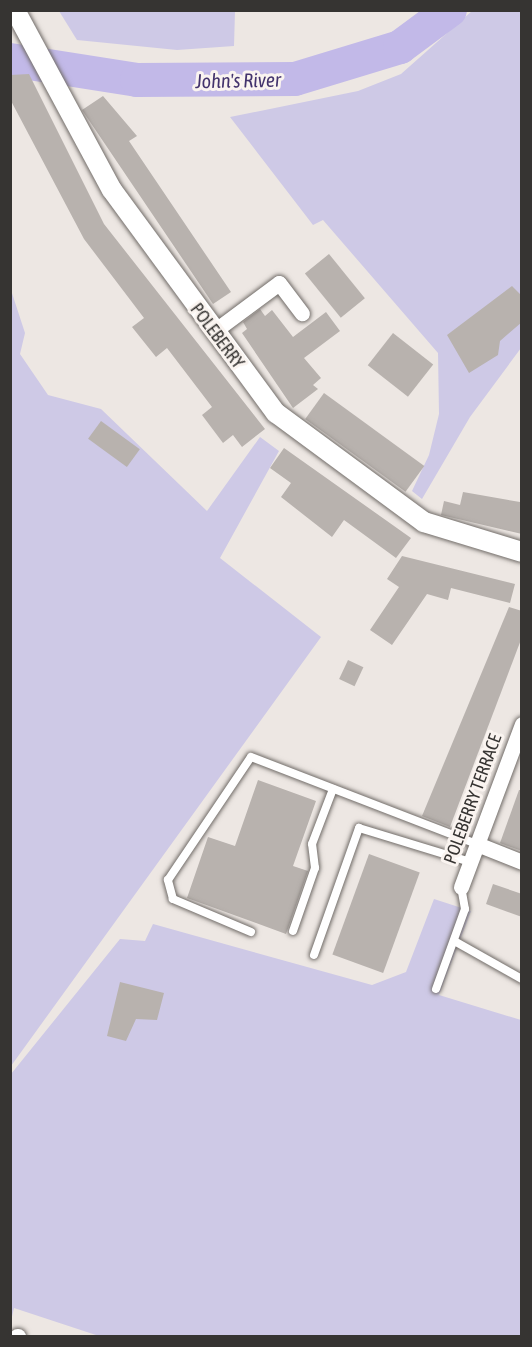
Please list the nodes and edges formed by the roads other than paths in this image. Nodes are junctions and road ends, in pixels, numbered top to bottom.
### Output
1 (19, 18) edge
2 (302, 313) dead end
3 (213, 332) junction
4 (522, 552) edge
5 (521, 727) edge
6 (333, 789) junction
7 (477, 844) junction
8 (470, 862) junction
9 (522, 862) edge
10 (461, 887) joint
11 (293, 931) dead end
12 (251, 932) dead end
13 (456, 942) junction
14 (314, 955) dead end
15 (522, 980) edge
16 (436, 989) dead end

1 - 3 street, POLEBERRY
2 - 3 street
3 - 4 street, POLEBERRY
5 - 7 street, POLEBERRY TERRACE
6 - 7 lane
6 - 11 lane
6 - 12 lane
7 - 8 street, POLEBERRY TERRACE
7 - 9 street
8 - 10 street, POLEBERRY TERRACE
8 - 14 lane
10 - 13 lane
13 - 15 lane
13 - 16 lane

